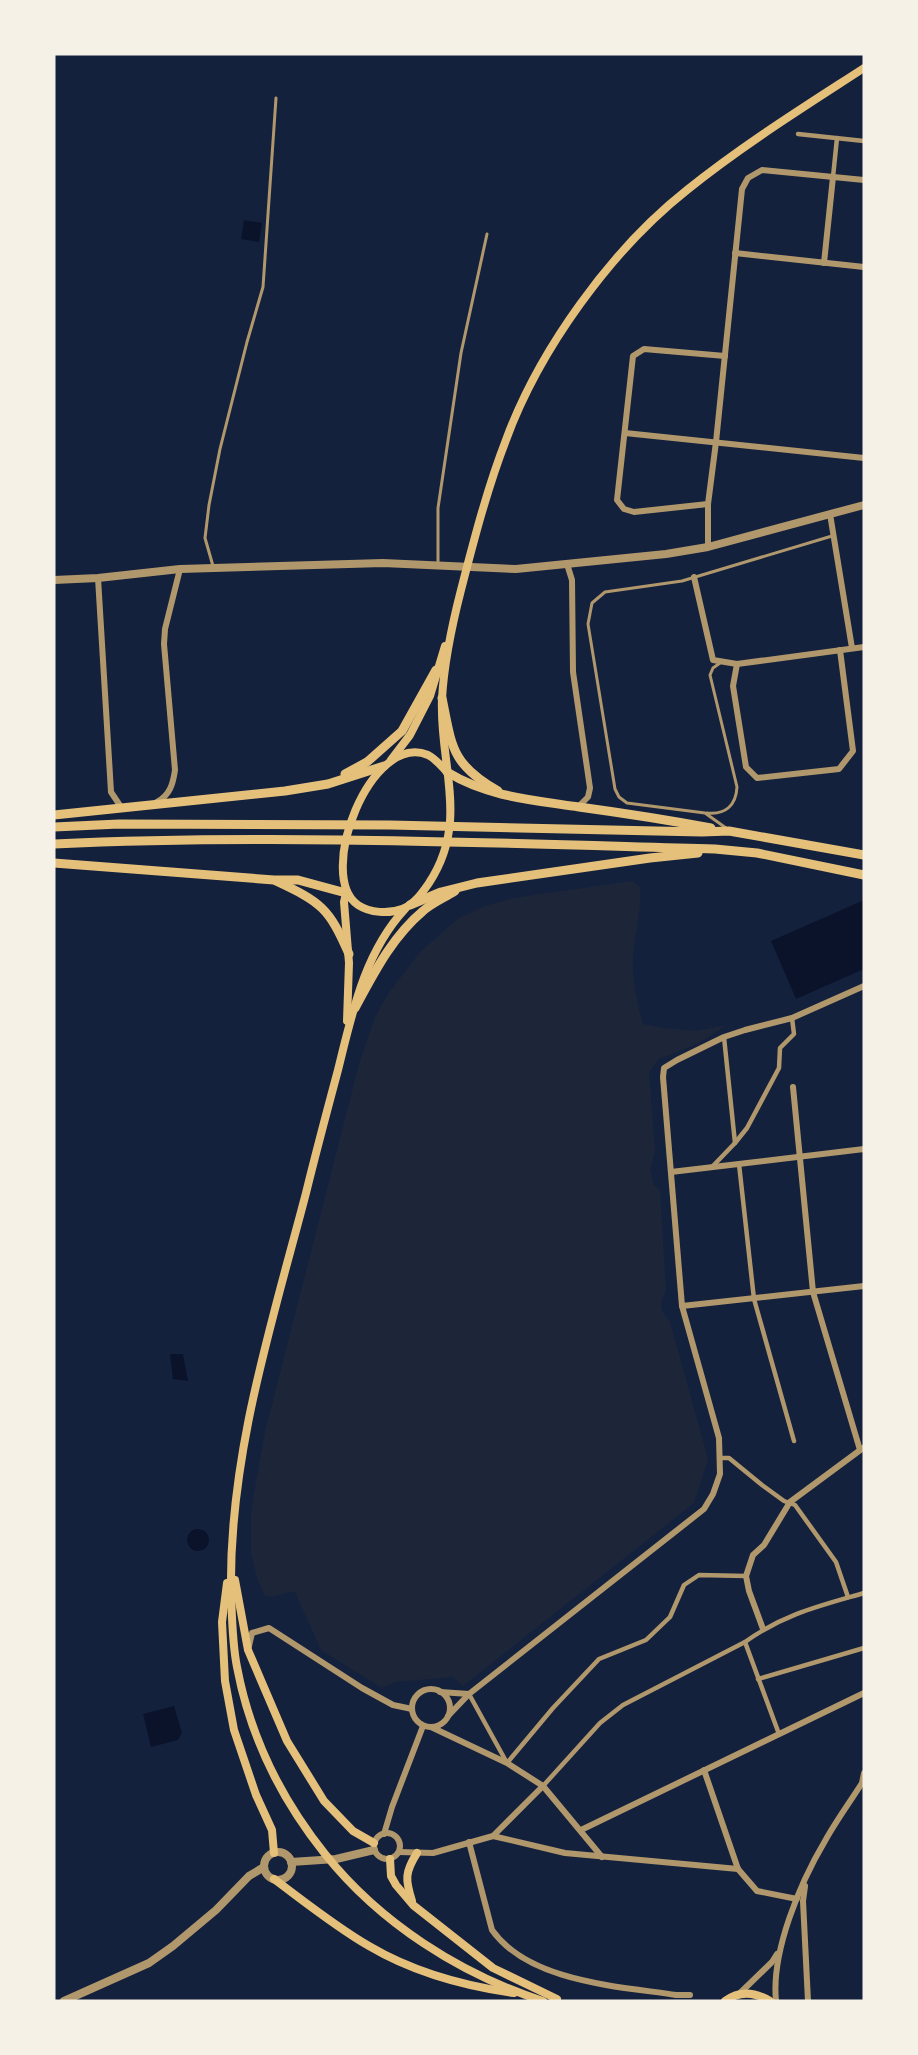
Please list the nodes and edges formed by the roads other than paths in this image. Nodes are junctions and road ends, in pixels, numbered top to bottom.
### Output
1 (864, 68) edge
2 (276, 98) dead end
3 (798, 134) dead end
4 (837, 138) junction
5 (864, 141) edge
6 (834, 177) junction
7 (864, 180) edge
8 (487, 234) dead end
9 (735, 253) junction
10 (824, 263) junction
11 (864, 267) edge
12 (725, 356) junction
13 (625, 433) junction
14 (716, 442) junction
15 (864, 458) edge
16 (708, 504) junction
17 (864, 505) edge
18 (830, 514) junction
19 (834, 535) junction
20 (708, 547) junction
21 (567, 564) junction
22 (438, 566) junction
23 (213, 568) junction
24 (180, 569) junction
25 (694, 577) junction
26 (98, 578) junction
27 (54, 580) edge
28 (451, 631) junction
29 (864, 647) edge
30 (852, 648) junction
31 (840, 650) junction
32 (720, 663) junction
33 (737, 664) junction
34 (436, 670) junction
35 (442, 698) junction
36 (386, 765) junction
37 (447, 772) junction
38 (328, 784) junction
39 (508, 796) junction
40 (153, 805) junction
41 (646, 806) junction
42 (121, 807) junction
43 (578, 807) junction
44 (705, 813) junction
45 (54, 815) edge
46 (630, 815) junction
47 (54, 827) edge
48 (729, 831) junction
49 (54, 844) edge
50 (715, 849) junction
51 (864, 855) edge
52 (54, 863) edge
53 (864, 875) edge
54 (274, 880) junction
55 (462, 887) junction
56 (346, 893) junction
57 (408, 907) junction
58 (348, 954) junction
59 (864, 986) edge
60 (355, 1008) junction
61 (792, 1018) junction
62 (347, 1033) junction
63 (724, 1037) junction
64 (793, 1087) dead end
65 (735, 1143) junction
66 (864, 1149) edge
67 (801, 1156) junction
68 (739, 1164) junction
69 (712, 1167) junction
70 (671, 1172) junction
71 (864, 1286) edge
72 (813, 1292) junction
73 (754, 1299) junction
74 (682, 1306) junction
75 (794, 1440) dead end
76 (862, 1449) edge
77 (720, 1458) junction
78 (790, 1502) junction
79 (231, 1553) junction
80 (746, 1576) junction
81 (864, 1593) edge
82 (848, 1597) junction
83 (763, 1629) junction
84 (745, 1642) junction
85 (864, 1648) edge
86 (248, 1650) junction
87 (758, 1679) junction
88 (440, 1692) junction
89 (864, 1693) edge
90 (469, 1694) junction
91 (412, 1709) junction
92 (448, 1716) junction
93 (423, 1726) junction
94 (431, 1727) junction
95 (779, 1734) junction
96 (507, 1763) junction
97 (704, 1770) junction
98 (864, 1773) edge
99 (543, 1786) junction
100 (581, 1830) junction
101 (384, 1834) junction
102 (493, 1836) junction
103 (469, 1842) junction
104 (374, 1846) junction
105 (399, 1852) junction
106 (274, 1853) junction
107 (417, 1853) junction
108 (602, 1857) junction
109 (390, 1859) junction
110 (291, 1862) junction
111 (264, 1867) junction
112 (738, 1869) junction
113 (807, 1874) junction
114 (274, 1879) junction
115 (797, 1899) junction
116 (413, 1905) junction
117 (779, 1951) junction
118 (498, 1982) junction
119 (523, 1994) junction
120 (738, 1994) junction
121 (690, 1995) dead end
122 (556, 1999) junction
123 (64, 2001) edge
124 (543, 2001) edge
125 (567, 2001) edge
126 (725, 2001) edge
127 (770, 2001) edge
128 (776, 2001) edge
129 (808, 2001) edge

1 - 28 main road
2 - 23 lane
3 - 4 street
4 - 5 street
4 - 6 street
6 - 7 street
6 - 9 street
6 - 10 street
8 - 22 lane
9 - 10 street
9 - 12 street
10 - 11 street
12 - 13 street
12 - 14 street
13 - 14 street
13 - 16 street
14 - 15 street
14 - 16 street
16 - 20 street
17 - 18 street
18 - 19 street
18 - 20 street
19 - 25 lane
19 - 30 street
20 - 21 street
21 - 22 street
21 - 43 street
22 - 23 street
23 - 24 street
24 - 26 street
24 - 40 street
25 - 32 street
25 - 41 lane
26 - 27 street
26 - 42 street
28 - 34 main road
28 - 35 main road
29 - 30 street
30 - 31 street
31 - 33 street
31 - 33 street
32 - 33 street
32 - 44 lane
34 - 36 main road
34 - 38 main road
35 - 37 main road
35 - 39 main road
36 - 37 main road
36 - 38 main road
36 - 56 main road
37 - 39 main road
37 - 57 main road
38 - 40 main road
39 - 43 main road
40 - 42 main road
41 - 44 lane
41 - 46 lane
42 - 45 main road
43 - 46 main road
44 - 48 lane
46 - 48 main road
47 - 48 main road
48 - 51 main road
49 - 50 main road
50 - 53 main road
50 - 55 main road
52 - 54 main road
54 - 56 main road
54 - 58 main road
55 - 57 main road
55 - 60 main road
56 - 57 main road
56 - 58 main road
57 - 60 main road
58 - 62 main road
59 - 61 street
60 - 62 main road
61 - 63 street
61 - 65 street
62 - 79 main road
63 - 65 street
63 - 70 street
64 - 67 street
65 - 69 street
66 - 67 street
67 - 68 street
67 - 72 street
68 - 69 street
68 - 73 street
69 - 70 street
70 - 74 street
71 - 72 street
72 - 73 street
72 - 76 street
73 - 74 street
73 - 75 street
74 - 77 street
76 - 78 street
77 - 78 street
77 - 90 street
78 - 80 street
78 - 82 street
79 - 86 main road
79 - 106 main road
79 - 118 main road
80 - 83 street
80 - 96 street
81 - 82 street
82 - 83 street
83 - 84 street
84 - 87 street
84 - 99 street
85 - 87 street
86 - 91 street
86 - 104 main road
87 - 95 street
88 - 90 street
88 - 91 street
88 - 92 street
89 - 95 street
90 - 92 street
90 - 96 street
91 - 93 street
92 - 94 street
93 - 94 street
93 - 101 street
94 - 96 street
95 - 97 street
96 - 99 street
97 - 100 street
97 - 112 street
98 - 113 street
99 - 100 street
99 - 102 street
100 - 108 street
101 - 104 street
101 - 105 street
102 - 103 street
102 - 108 street
103 - 107 street
103 - 121 street
104 - 109 street
104 - 110 street
105 - 107 street
105 - 109 street
106 - 110 street
106 - 111 street
107 - 116 main road
108 - 112 street
109 - 116 main road
110 - 114 street
111 - 114 street
111 - 123 street
112 - 115 street
113 - 115 street
113 - 129 street
114 - 119 main road
115 - 117 street
116 - 122 main road
117 - 120 street
117 - 128 street
118 - 119 main road
118 - 122 main road
119 - 124 main road
120 - 126 main road
120 - 127 main road
122 - 125 main road

